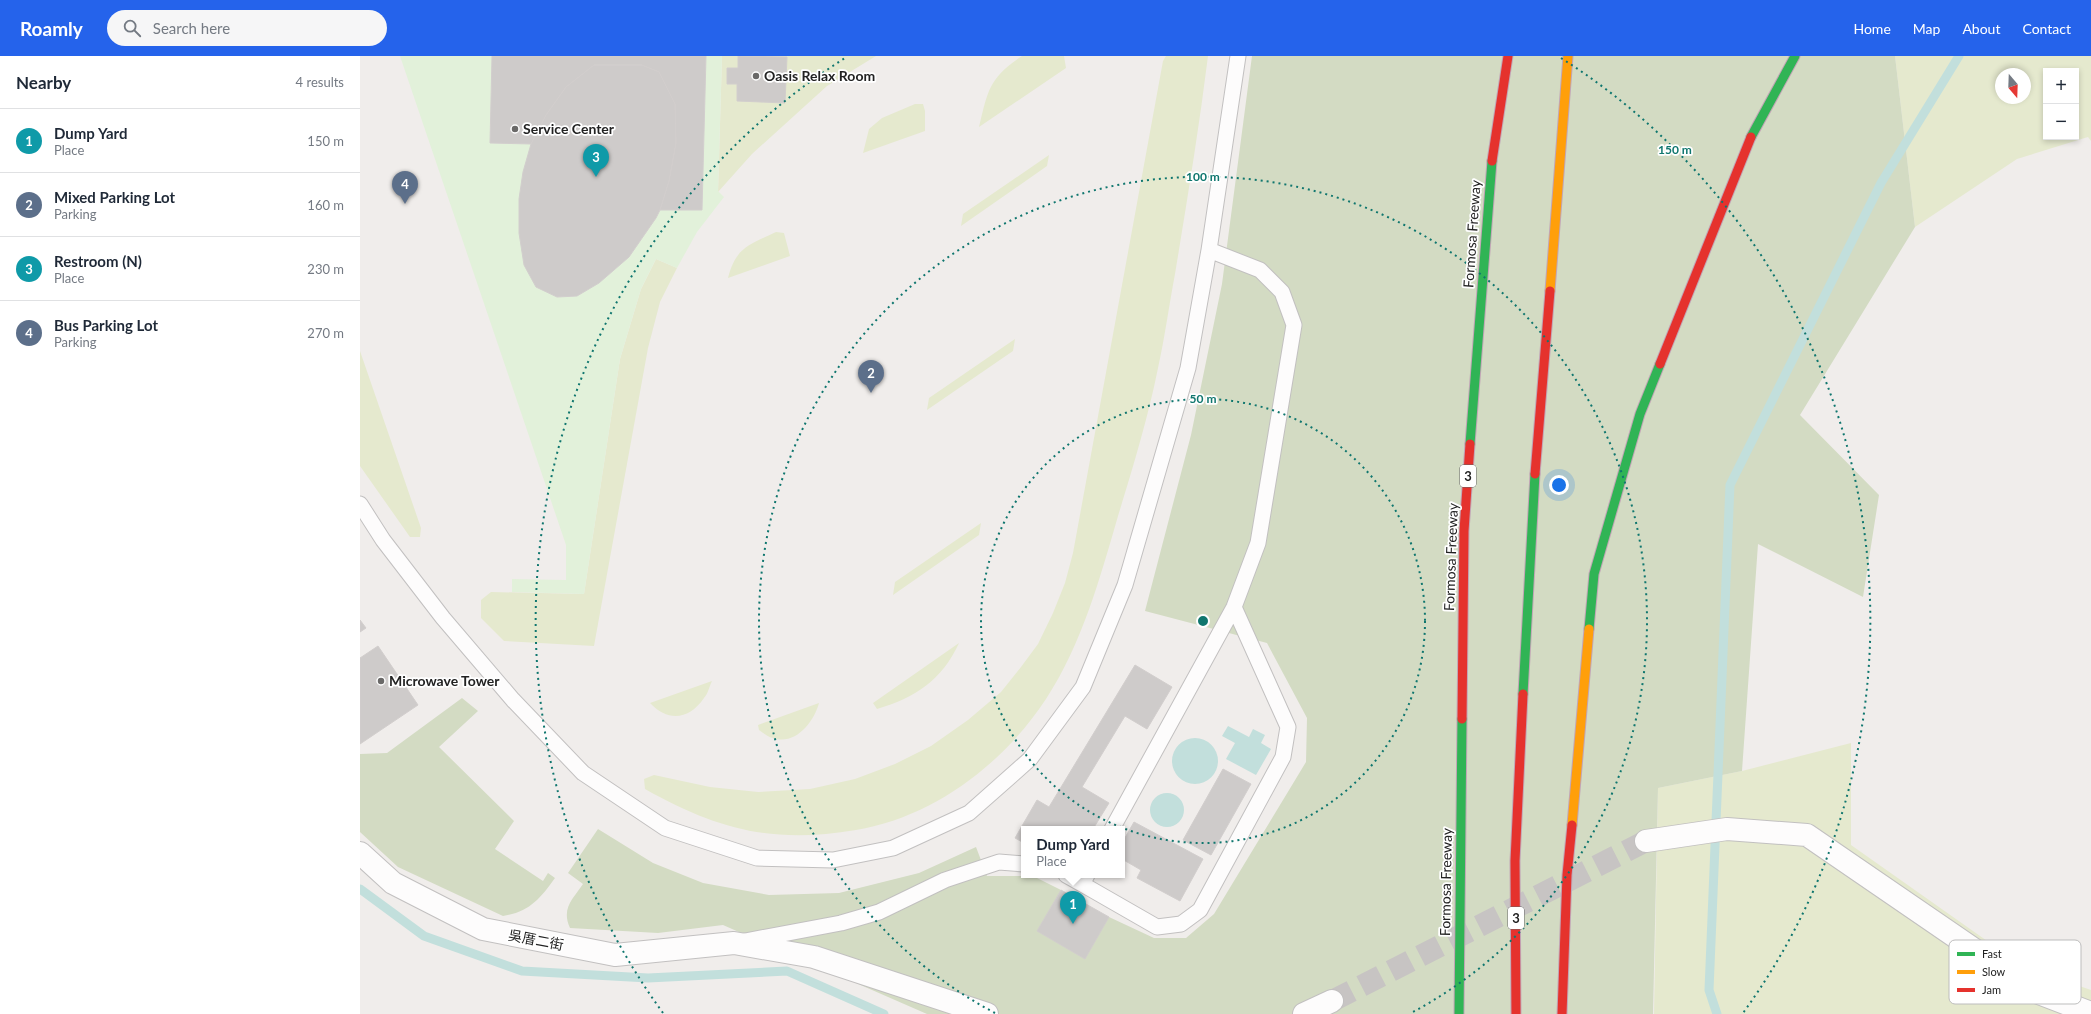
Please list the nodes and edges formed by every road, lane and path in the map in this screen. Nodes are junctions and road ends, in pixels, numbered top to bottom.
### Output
1 (1238, 56) edge
2 (1508, 56) edge
3 (1568, 56) edge
4 (1795, 56) edge
5 (1209, 250) junction
6 (360, 504) edge
7 (1234, 607) junction
8 (1114, 826) edge
9 (1646, 841) tunnel mouth
10 (360, 853) edge
11 (1021, 864) edge
12 (1084, 880) edge
13 (1960, 940) edge
14 (734, 943) junction
15 (1332, 1001) tunnel mouth
16 (2067, 1004) edge
17 (2091, 1013) edge
18 (987, 1014) edge
19 (1304, 1014) edge
20 (1459, 1014) edge
21 (1516, 1014) edge
22 (1562, 1014) edge

1 - 5 lane
2 - 20 highway, Formosa Freeway / 3
3 - 21 highway, 3
4 - 22 highway
5 - 6 lane
5 - 7 lane
7 - 8 lane
7 - 12 lane
9 - 13 street
10 - 14 street, 吳厝二街
11 - 14 lane
14 - 18 street, 吳厝二街
15 - 19 street
16 - 17 street

